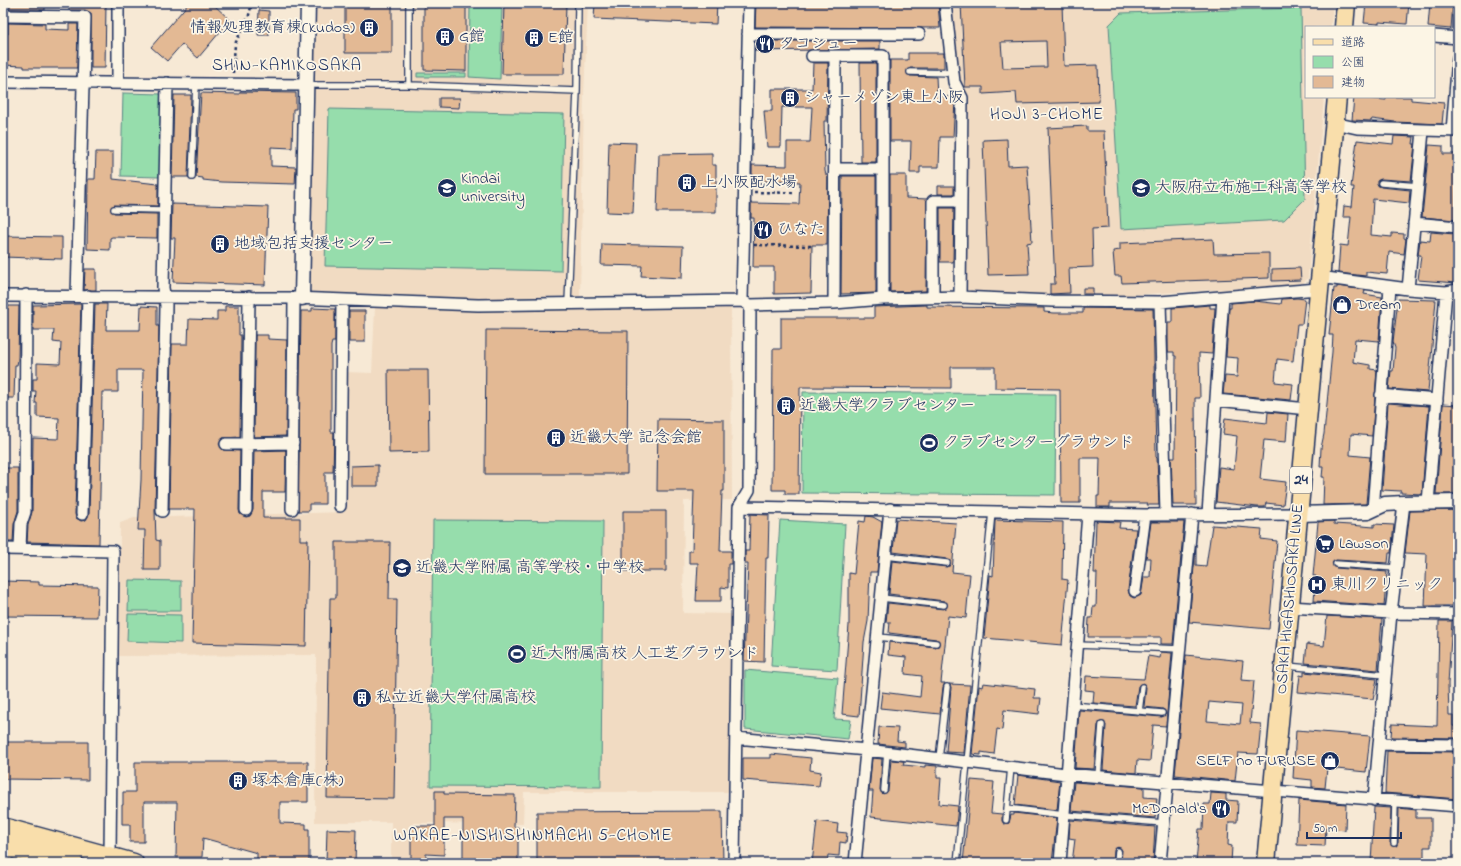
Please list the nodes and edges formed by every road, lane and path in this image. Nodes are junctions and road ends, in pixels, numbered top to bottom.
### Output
1 (118, 3) edge
2 (252, 3) edge
3 (308, 3) edge
4 (409, 3) edge
5 (578, 3) edge
6 (749, 3) edge
7 (945, 3) edge
8 (1346, 3) edge
9 (3, 16) edge
10 (1345, 26) edge
11 (748, 34) junction
12 (919, 34) dead end
13 (1435, 36) edge
14 (1458, 38) edge
15 (812, 56) dead end
16 (834, 56) junction
17 (1458, 58) edge
18 (910, 72) dead end
19 (953, 73) junction
20 (3, 82) edge
21 (84, 83) junction
22 (118, 83) junction
23 (167, 83) junction
24 (196, 84) junction
25 (232, 84) junction
26 (306, 85) junction
27 (409, 85) junction
28 (577, 91) junction
29 (1337, 98) edge
30 (1334, 123) junction
31 (1423, 131) junction
32 (1455, 131) edge
33 (834, 169) junction
34 (883, 169) junction
35 (192, 177) dead end
36 (1381, 183) dead end
37 (1418, 186) junction
38 (744, 192) junction
39 (796, 193) dead end
40 (961, 201) junction
41 (114, 209) dead end
42 (165, 210) junction
43 (1414, 223) junction
44 (1458, 227) edge
45 (743, 244) junction
46 (811, 246) dead end
47 (1319, 283) junction
48 (1390, 287) junction
49 (1408, 289) junction
50 (1458, 290) edge
51 (1446, 292) junction
52 (26, 295) junction
53 (3, 296) edge
54 (82, 296) junction
55 (165, 296) junction
56 (249, 297) junction
57 (960, 297) junction
58 (1223, 297) junction
59 (298, 298) junction
60 (883, 298) junction
61 (933, 298) junction
62 (342, 300) junction
63 (1160, 302) junction
64 (568, 303) junction
65 (746, 303) junction
66 (834, 303) junction
67 (1381, 396) junction
68 (1216, 400) junction
69 (1437, 400) junction
70 (1308, 408) junction
71 (293, 443) junction
72 (226, 444) dead end
73 (247, 444) junction
74 (1428, 502) junction
75 (1458, 502) edge
76 (1404, 503) junction
77 (340, 506) dead end
78 (739, 507) junction
79 (292, 509) dead end
80 (890, 509) junction
81 (246, 510) dead end
82 (1373, 510) junction
83 (162, 511) dead end
84 (992, 512) junction
85 (82, 514) dead end
86 (1088, 514) junction
87 (1166, 514) junction
88 (1192, 514) junction
89 (1208, 514) junction
90 (1299, 514) junction
91 (1145, 515) junction
92 (3, 549) edge
93 (20, 549) junction
94 (886, 556) junction
95 (948, 563) dead end
96 (1336, 564) dead end
97 (1396, 568) junction
98 (1135, 591) dead end
99 (882, 598) junction
100 (944, 605) dead end
101 (1289, 607) junction
102 (1391, 614) junction
103 (1458, 614) edge
104 (878, 637) junction
105 (936, 643) dead end
106 (1077, 645) junction
107 (1180, 649) junction
108 (1284, 666) junction
109 (1385, 675) junction
110 (948, 687) dead end
111 (1142, 687) dead end
112 (1072, 705) junction
113 (1139, 711) junction
114 (1162, 713) dead end
115 (1102, 725) dead end
116 (736, 738) junction
117 (1378, 744) junction
118 (1458, 745) edge
119 (867, 750) junction
120 (887, 752) junction
121 (939, 759) junction
122 (966, 762) junction
123 (1011, 767) junction
124 (1066, 774) junction
125 (1098, 777) junction
126 (1167, 782) junction
127 (884, 790) dead end
128 (1272, 790) junction
129 (1374, 800) junction
130 (1395, 802) junction
131 (1458, 806) edge
132 (1007, 808) junction
133 (1064, 815) junction
134 (1006, 820) dead end
135 (1164, 822) junction
136 (3, 827) edge
137 (1394, 843) dead end
138 (3, 845) edge
139 (1118, 851) dead end
140 (110, 856) junction
141 (72, 863) edge
142 (134, 863) edge
143 (734, 863) edge
144 (855, 863) edge
145 (957, 863) edge
146 (1060, 863) edge
147 (1117, 863) edge
148 (1160, 863) edge
149 (1266, 863) edge

1 - 22 street
2 - 25 path
3 - 26 street
4 - 27 lane
5 - 28 lane
6 - 11 street
7 - 19 street
8 - 10 main road
9 - 21 street
11 - 12 street
11 - 38 street
13 - 14 street
15 - 16 street
16 - 33 street
16 - 34 street
17 - 32 street
18 - 19 lane
19 - 40 street
20 - 21 street
21 - 22 street
21 - 54 street
22 - 23 street
23 - 24 street
23 - 42 street
24 - 25 street
24 - 35 lane
25 - 26 street
26 - 27 lane
26 - 59 street
27 - 28 lane
28 - 64 lane
29 - 30 main road, OSAKA HIGASHIOSAKA LINE / 24
30 - 31 street
30 - 47 main road, OSAKA HIGASHIOSAKA LINE / 24
31 - 32 street
31 - 37 street
33 - 34 street
33 - 66 street
34 - 60 street
36 - 37 lane
37 - 43 street
38 - 39 path
38 - 45 street
40 - 57 street
40 - 61 street
41 - 42 lane
42 - 55 street
43 - 44 street
43 - 49 street
45 - 46 path
45 - 65 street
47 - 48 street
47 - 58 street
47 - 70 main road, OSAKA HIGASHIOSAKA LINE / 24
48 - 49 street
48 - 67 street
49 - 51 street
50 - 51 street
51 - 69 street
52 - 53 street
52 - 54 street
52 - 93 street
54 - 55 street
54 - 85 street
55 - 56 street
55 - 83 street
56 - 59 street
56 - 73 street
57 - 61 street
57 - 63 street
58 - 63 street
58 - 68 street
59 - 62 street
59 - 71 street
60 - 61 street
60 - 66 street
62 - 64 street
62 - 77 street
63 - 87 street
64 - 65 street
65 - 66 street
65 - 78 street
67 - 69 street
67 - 82 street
68 - 70 street
68 - 89 street
69 - 74 street
70 - 90 main road, OSAKA HIGASHIOSAKA LINE / 24
71 - 73 street
71 - 79 street
72 - 73 street
73 - 81 street
74 - 75 street
74 - 76 street
76 - 82 street
76 - 97 street
78 - 80 street
78 - 116 street
80 - 84 street
80 - 94 street
82 - 90 street
84 - 86 street
84 - 122 lane
86 - 91 street
86 - 106 street
87 - 88 street
87 - 91 street
88 - 89 street
88 - 107 street
89 - 90 street
90 - 101 main road, OSAKA HIGASHIOSAKA LINE / 24
91 - 98 street
92 - 93 street
93 - 140 street
94 - 95 lane
94 - 99 street
96 - 97 lane
97 - 102 street
99 - 100 lane
99 - 104 street
101 - 102 street
101 - 108 main road, OSAKA HIGASHIOSAKA LINE / 24
102 - 103 street
102 - 109 street
104 - 105 lane
104 - 119 street
106 - 107 lane
106 - 112 street
107 - 126 street
108 - 109 lane
108 - 128 main road, OSAKA HIGASHIOSAKA LINE / 24
109 - 117 street
110 - 121 lane
111 - 113 lane
112 - 113 lane
112 - 124 street
113 - 114 lane
115 - 125 lane
116 - 119 street
116 - 143 street
117 - 118 street
117 - 129 street
119 - 120 street
119 - 144 street
120 - 121 street
120 - 127 lane
121 - 122 street
122 - 123 street
122 - 145 lane
123 - 124 street
123 - 132 lane
124 - 125 street
124 - 133 street
125 - 126 street
126 - 128 street
126 - 135 street
128 - 129 street
128 - 149 main road, OSAKA HIGASHIOSAKA LINE / 24
129 - 130 street
130 - 131 street
130 - 137 lane
132 - 133 lane
132 - 134 lane
133 - 135 lane
133 - 146 street
135 - 148 street
136 - 140 main road
138 - 141 highway
139 - 147 lane
140 - 142 main road

